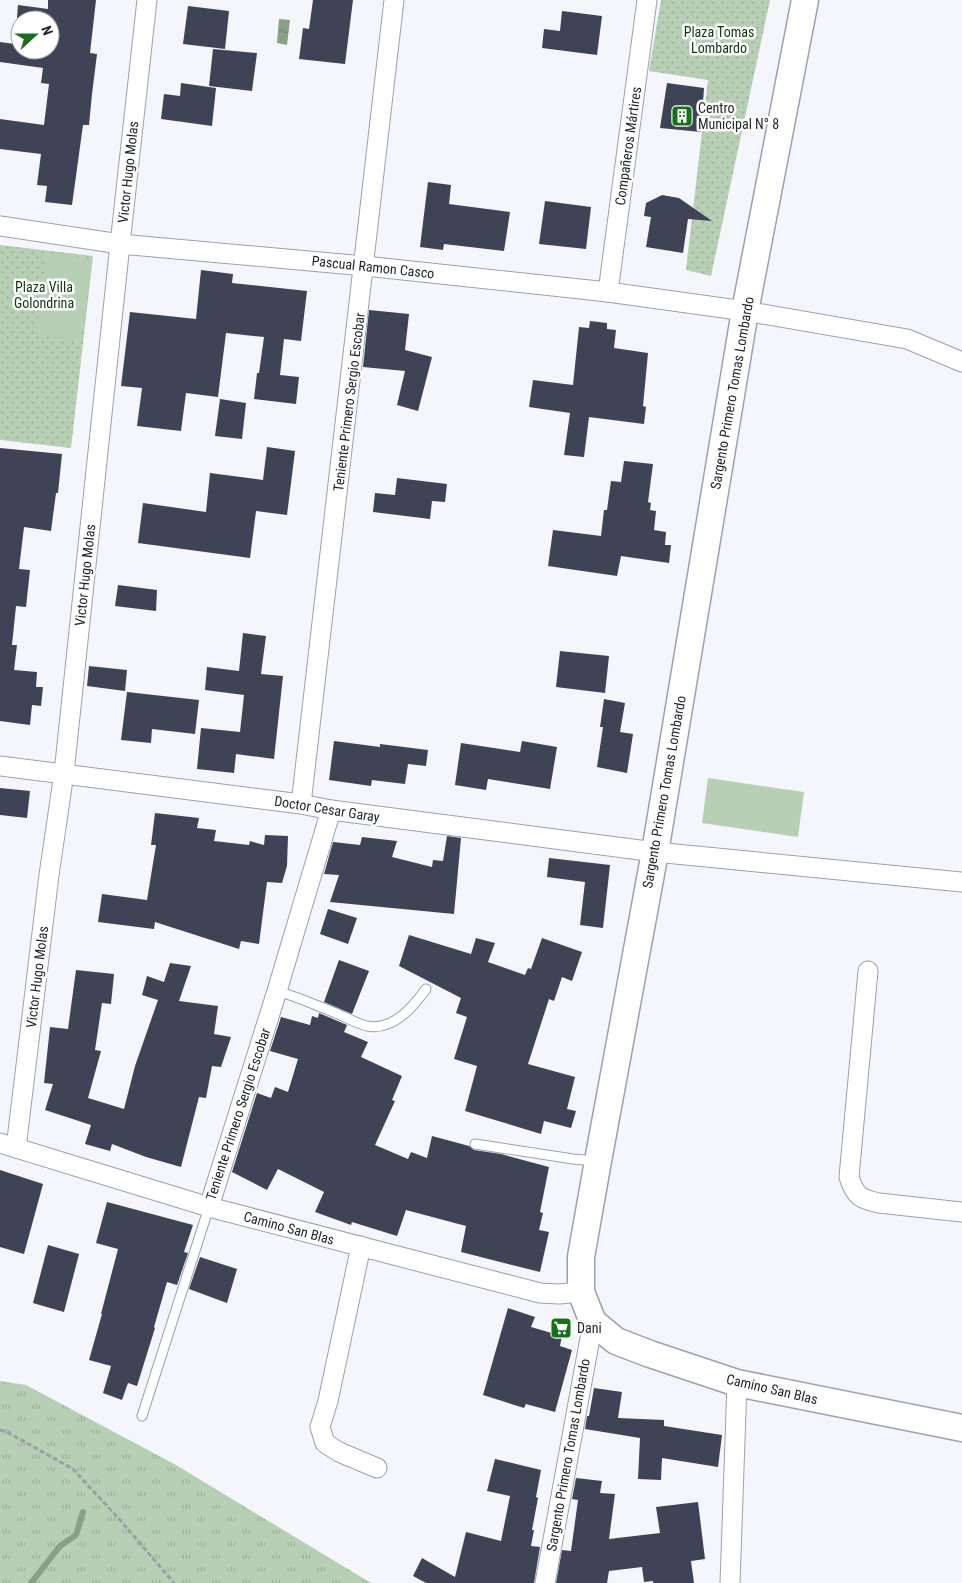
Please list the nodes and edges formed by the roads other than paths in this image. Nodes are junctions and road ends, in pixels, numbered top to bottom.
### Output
1 (147, 0) edge
2 (394, 0) edge
3 (647, 0) edge
4 (805, 0) edge
5 (0, 226) edge
6 (120, 244) junction
7 (365, 266) junction
8 (608, 292) junction
9 (745, 311) junction
10 (962, 362) edge
11 (0, 766) edge
12 (64, 773) junction
13 (301, 804) junction
14 (331, 810) junction
15 (655, 852) junction
16 (962, 882) edge
17 (868, 971) dead end
18 (426, 989) dead end
19 (276, 991) junction
20 (476, 1144) dead end
21 (8, 1146) edge
22 (598, 1161) junction
23 (208, 1207) junction
24 (962, 1212) edge
25 (361, 1246) junction
26 (581, 1292) junction
27 (593, 1322) junction
28 (737, 1383) junction
29 (142, 1416) dead end
30 (962, 1428) edge
31 (377, 1468) dead end
32 (544, 1583) edge
33 (730, 1583) edge

1 - 6 street, Victor Hugo Molas
2 - 7 street, Teniente Primero Sergio Escobar
3 - 8 street, Compañeros Mártires
4 - 9 street, Sargento Primero Tomas Lombardo
5 - 6 street, Pascual Ramon Casco
6 - 7 street, Pascual Ramon Casco
6 - 12 street, Victor Hugo Molas
7 - 8 street, Pascual Ramon Casco
7 - 13 street, Teniente Primero Sergio Escobar
8 - 9 street, Pascual Ramon Casco
9 - 10 street, Pascual Ramon Casco
9 - 15 street, Sargento Primero Tomas Lombardo
11 - 12 street, Doctor Cesar Garay
12 - 13 street, Doctor Cesar Garay
12 - 21 street, Victor Hugo Molas
13 - 14 street, Doctor Cesar Garay
14 - 15 street, Doctor Cesar Garay
14 - 19 street, Teniente Primero Sergio Escobar
15 - 16 street, Doctor Cesar Garay
15 - 22 street, Sargento Primero Tomas Lombardo
17 - 24 street
18 - 19 lane
19 - 23 street, Teniente Primero Sergio Escobar
20 - 22 lane
21 - 23 street, Camino San Blas
22 - 26 street, Sargento Primero Tomas Lombardo
23 - 25 street, Camino San Blas
23 - 29 lane, Teniente Primero Sergio Escobar
25 - 26 street, Camino San Blas
25 - 31 street
26 - 27 street, Sargento Primero Tomas Lombardo
27 - 28 street, Camino San Blas
27 - 32 street, Sargento Primero Tomas Lombardo
28 - 30 street, Camino San Blas
28 - 33 street

